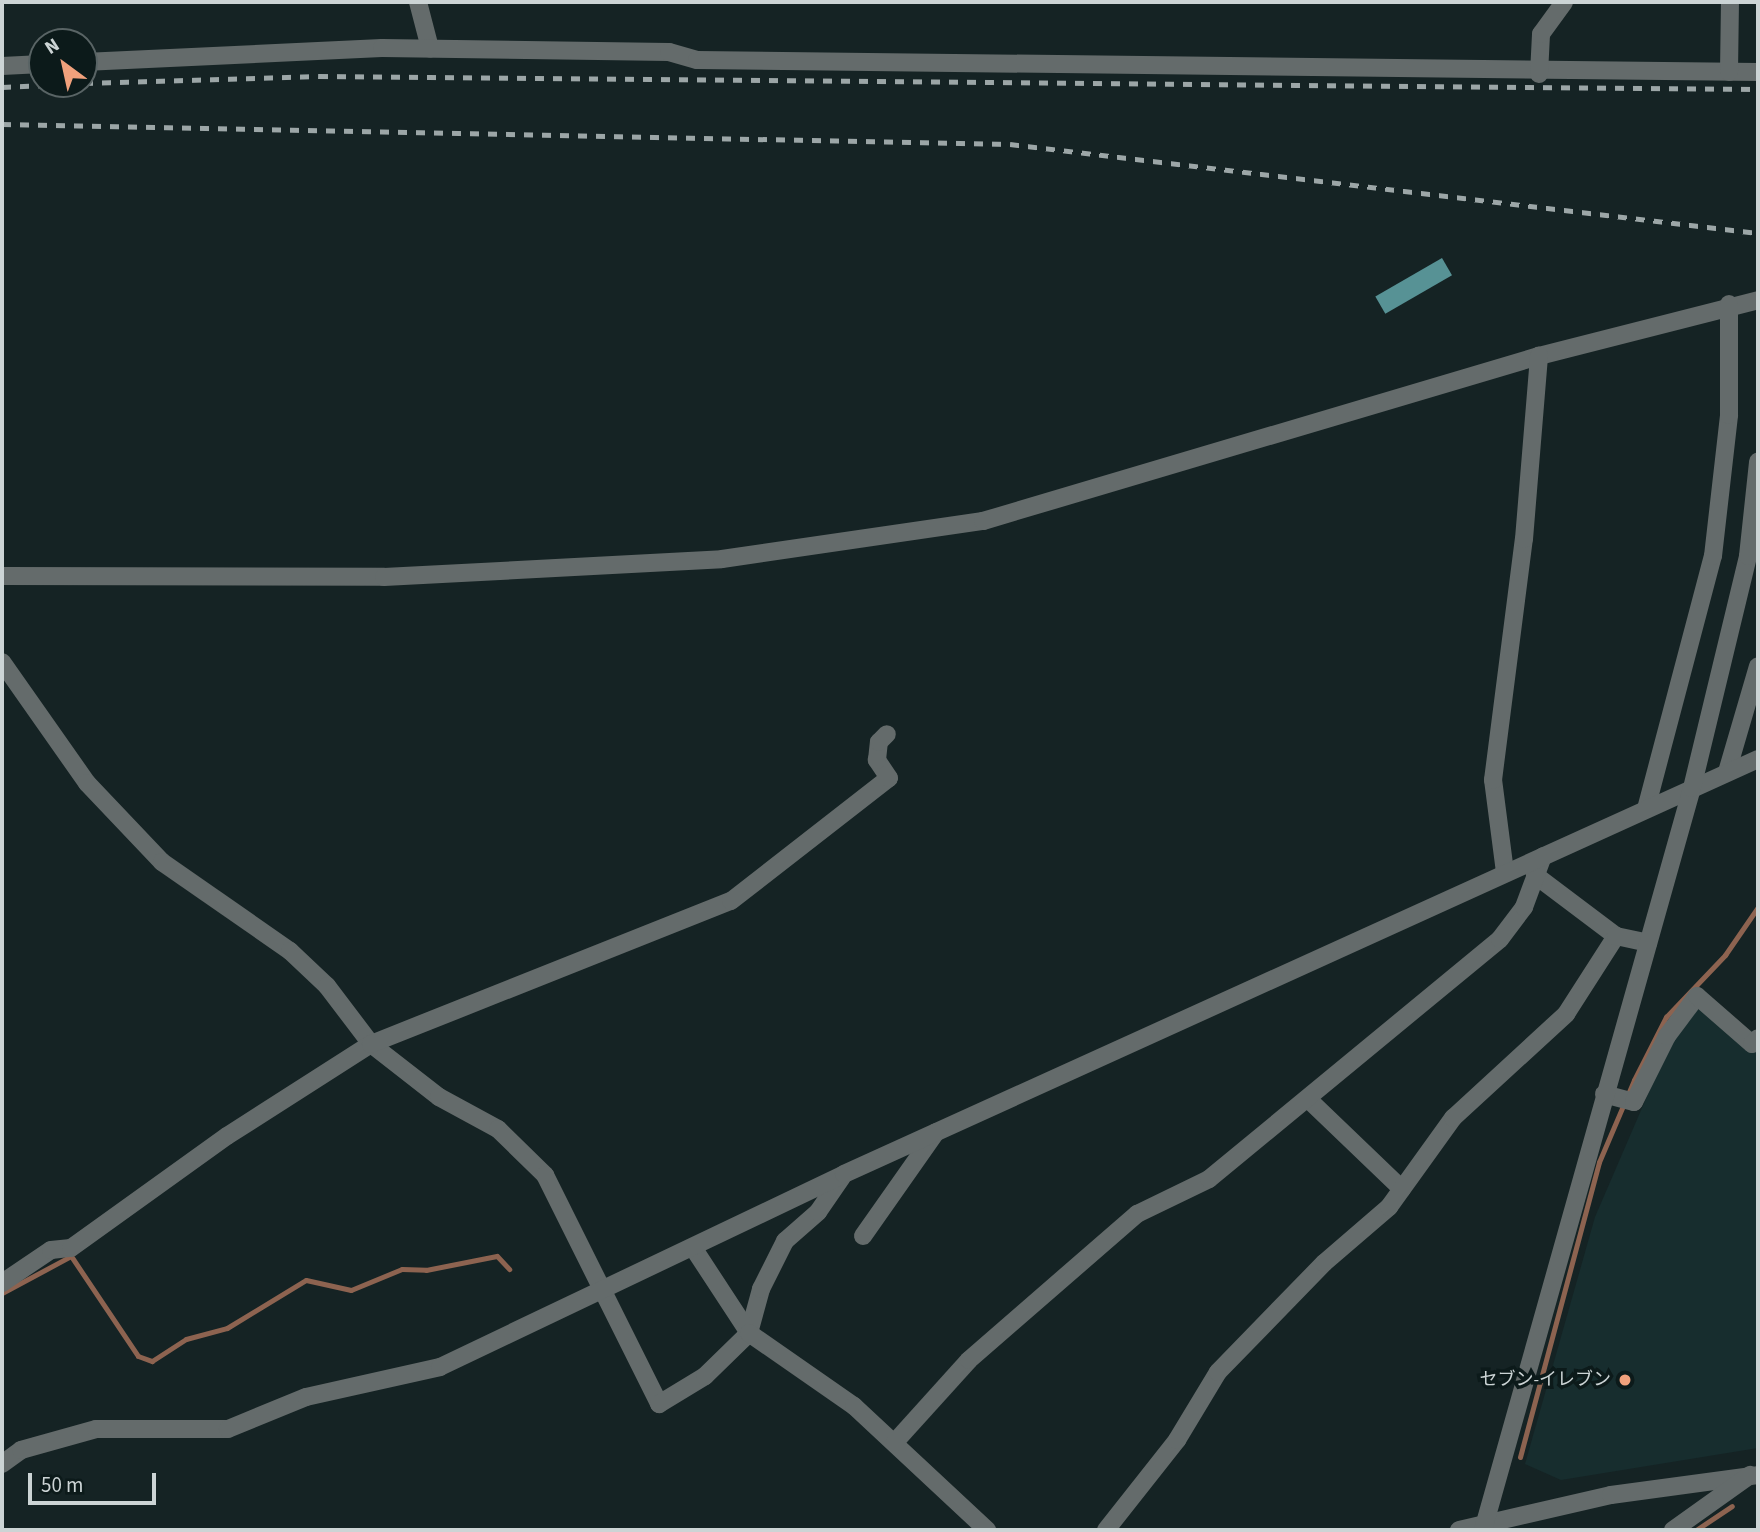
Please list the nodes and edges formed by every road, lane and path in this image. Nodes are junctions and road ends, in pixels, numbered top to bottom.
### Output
1 (418, 2) edge
2 (1564, 2) edge
3 (1730, 2) edge
4 (430, 48) junction
5 (98, 61) edge
6 (28, 65) edge
7 (2, 66) edge
8 (1729, 72) junction
9 (1758, 72) edge
10 (1539, 74) junction
11 (1758, 300) edge
12 (1729, 304) junction
13 (1539, 356) junction
14 (1758, 462) edge
15 (2, 576) edge
16 (2, 662) edge
17 (1758, 666) edge
18 (887, 734) dead end
19 (1758, 759) edge
20 (1727, 772) junction
21 (1692, 788) junction
22 (1646, 809) junction
23 (1542, 856) junction
24 (1505, 872) junction
25 (1535, 875) junction
26 (1616, 936) junction
27 (1648, 943) junction
28 (1758, 1038) edge
29 (371, 1044) junction
30 (1609, 1095) junction
31 (1308, 1099) junction
32 (936, 1132) junction
33 (844, 1174) junction
34 (1402, 1189) junction
35 (863, 1236) dead end
36 (694, 1249) junction
37 (2, 1283) edge
38 (599, 1291) junction
39 (749, 1333) junction
40 (895, 1442) junction
41 (2, 1464) edge
42 (1755, 1472) edge
43 (1484, 1526) edge
44 (988, 1530) edge
45 (1107, 1530) edge
46 (1459, 1530) edge
47 (1673, 1530) edge

1 - 4 street
2 - 10 street
3 - 8 street
4 - 5 street
4 - 10 street
6 - 7 street
8 - 9 street
8 - 10 street
11 - 12 street
12 - 13 street
12 - 22 street
13 - 15 street
13 - 24 street
14 - 21 street
16 - 29 street
17 - 20 street
18 - 29 street
19 - 20 street
20 - 21 street
21 - 22 street
21 - 27 street
22 - 23 street
23 - 24 street
23 - 25 street
24 - 32 street
25 - 26 street
25 - 31 street
26 - 27 street
26 - 34 street
27 - 30 street
28 - 30 street
29 - 37 street
29 - 38 street
30 - 43 street
31 - 34 street
31 - 40 street
32 - 33 street
32 - 35 street
33 - 36 street
33 - 39 street
34 - 45 street
36 - 38 street
36 - 39 street
38 - 39 street
38 - 41 street
39 - 40 street
40 - 44 street
42 - 43 street
42 - 47 street
43 - 46 street

